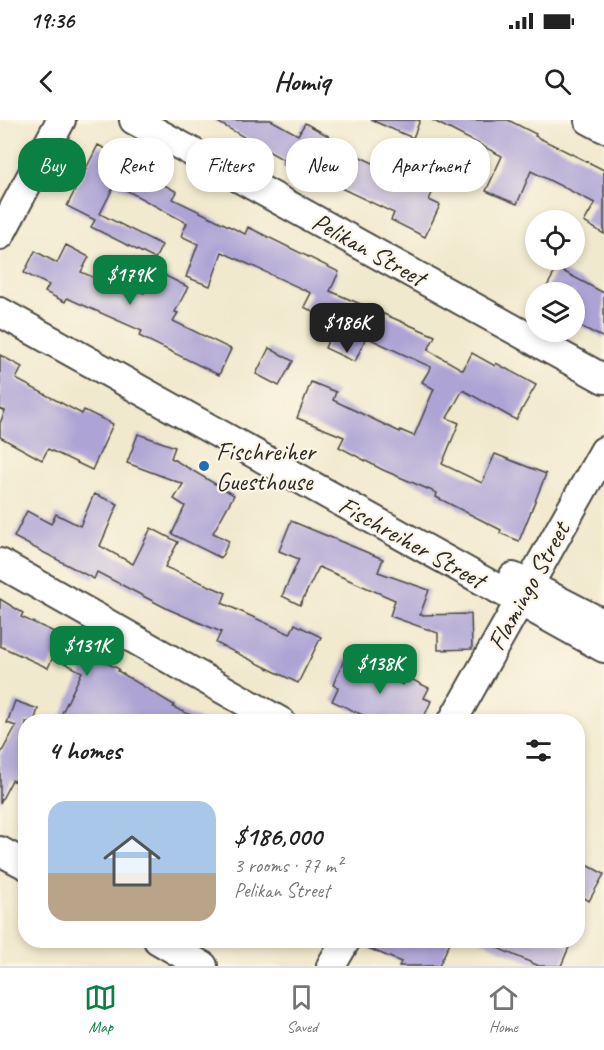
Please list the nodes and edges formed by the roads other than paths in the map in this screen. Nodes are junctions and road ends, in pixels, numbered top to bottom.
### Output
1 (61, 120) edge
2 (134, 120) edge
3 (589, 120) edge
4 (604, 128) edge
5 (0, 235) edge
6 (0, 292) edge
7 (0, 312) edge
8 (604, 379) edge
9 (604, 451) edge
10 (604, 485) edge
11 (0, 563) edge
12 (532, 597) junction
13 (604, 624) edge
14 (604, 648) edge
15 (267, 714) edge
16 (457, 714) edge
17 (476, 714) edge
18 (172, 948) edge
19 (320, 948) edge
20 (341, 948) edge
21 (203, 966) edge
22 (310, 966) edge
23 (331, 966) edge

1 - 5 street
2 - 8 street, Pelikan Street
3 - 4 street
6 - 12 street, Fischreiher Street
7 - 12 street, Fischreiher Street
9 - 12 street, Flamingo Street
10 - 12 street, Flamingo Street
11 - 15 street
12 - 13 street, Fischreiher Street
12 - 14 street, Fischreiher Street
12 - 16 street, Flamingo Street
12 - 17 street, Flamingo Street
18 - 21 street
19 - 22 street
20 - 23 street

